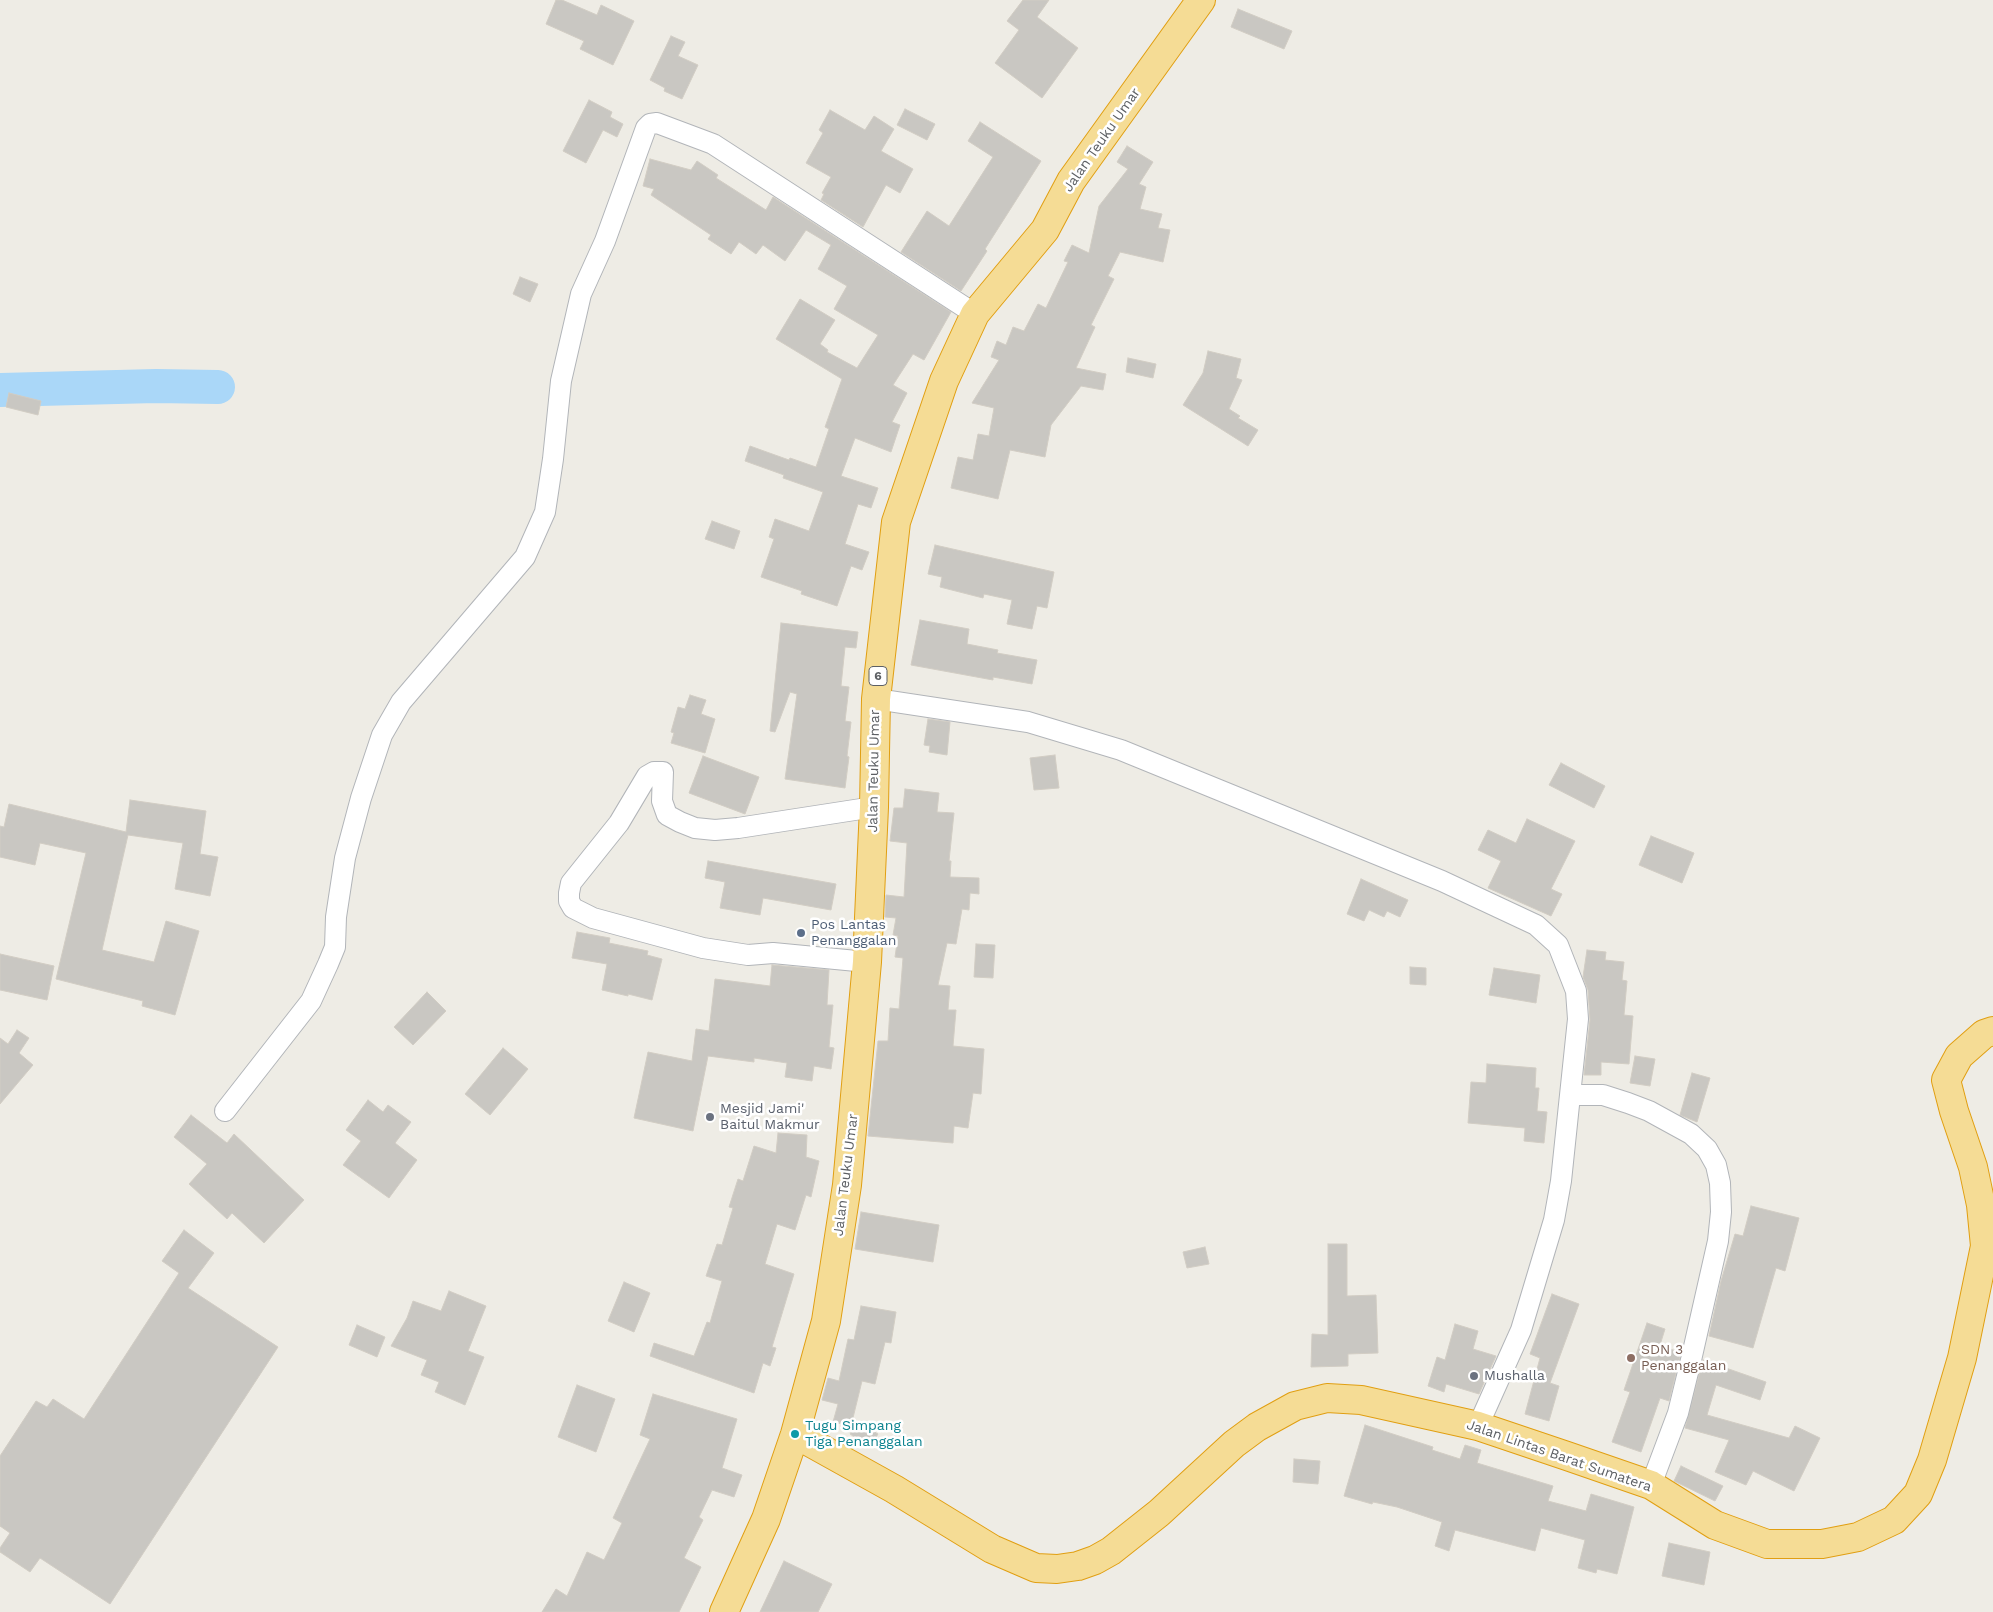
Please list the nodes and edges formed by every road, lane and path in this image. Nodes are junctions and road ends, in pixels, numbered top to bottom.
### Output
1 (1201, 0) edge
2 (975, 314) junction
3 (876, 698) junction
4 (874, 807) junction
5 (867, 962) junction
6 (1993, 1031) edge
7 (1571, 1095) junction
8 (225, 1111) dead end
9 (1478, 1426) junction
10 (795, 1434) junction
11 (1652, 1485) junction
12 (724, 1612) edge

1 - 2 highway, Jalan Teuku Umar / 6
2 - 3 highway, Jalan Teuku Umar / 6
2 - 8 street
3 - 4 highway, Jalan Teuku Umar / 6
3 - 7 street
4 - 5 highway, Jalan Teuku Umar / 6
4 - 5 street
5 - 10 highway, Jalan Teuku Umar / 6
6 - 11 highway, Jalan Lintas Barat Sumatera
7 - 9 street
7 - 11 street
9 - 10 highway, Jalan Lintas Barat Sumatera
9 - 11 highway, Jalan Lintas Barat Sumatera
10 - 12 highway, Jalan Teuku Umar

